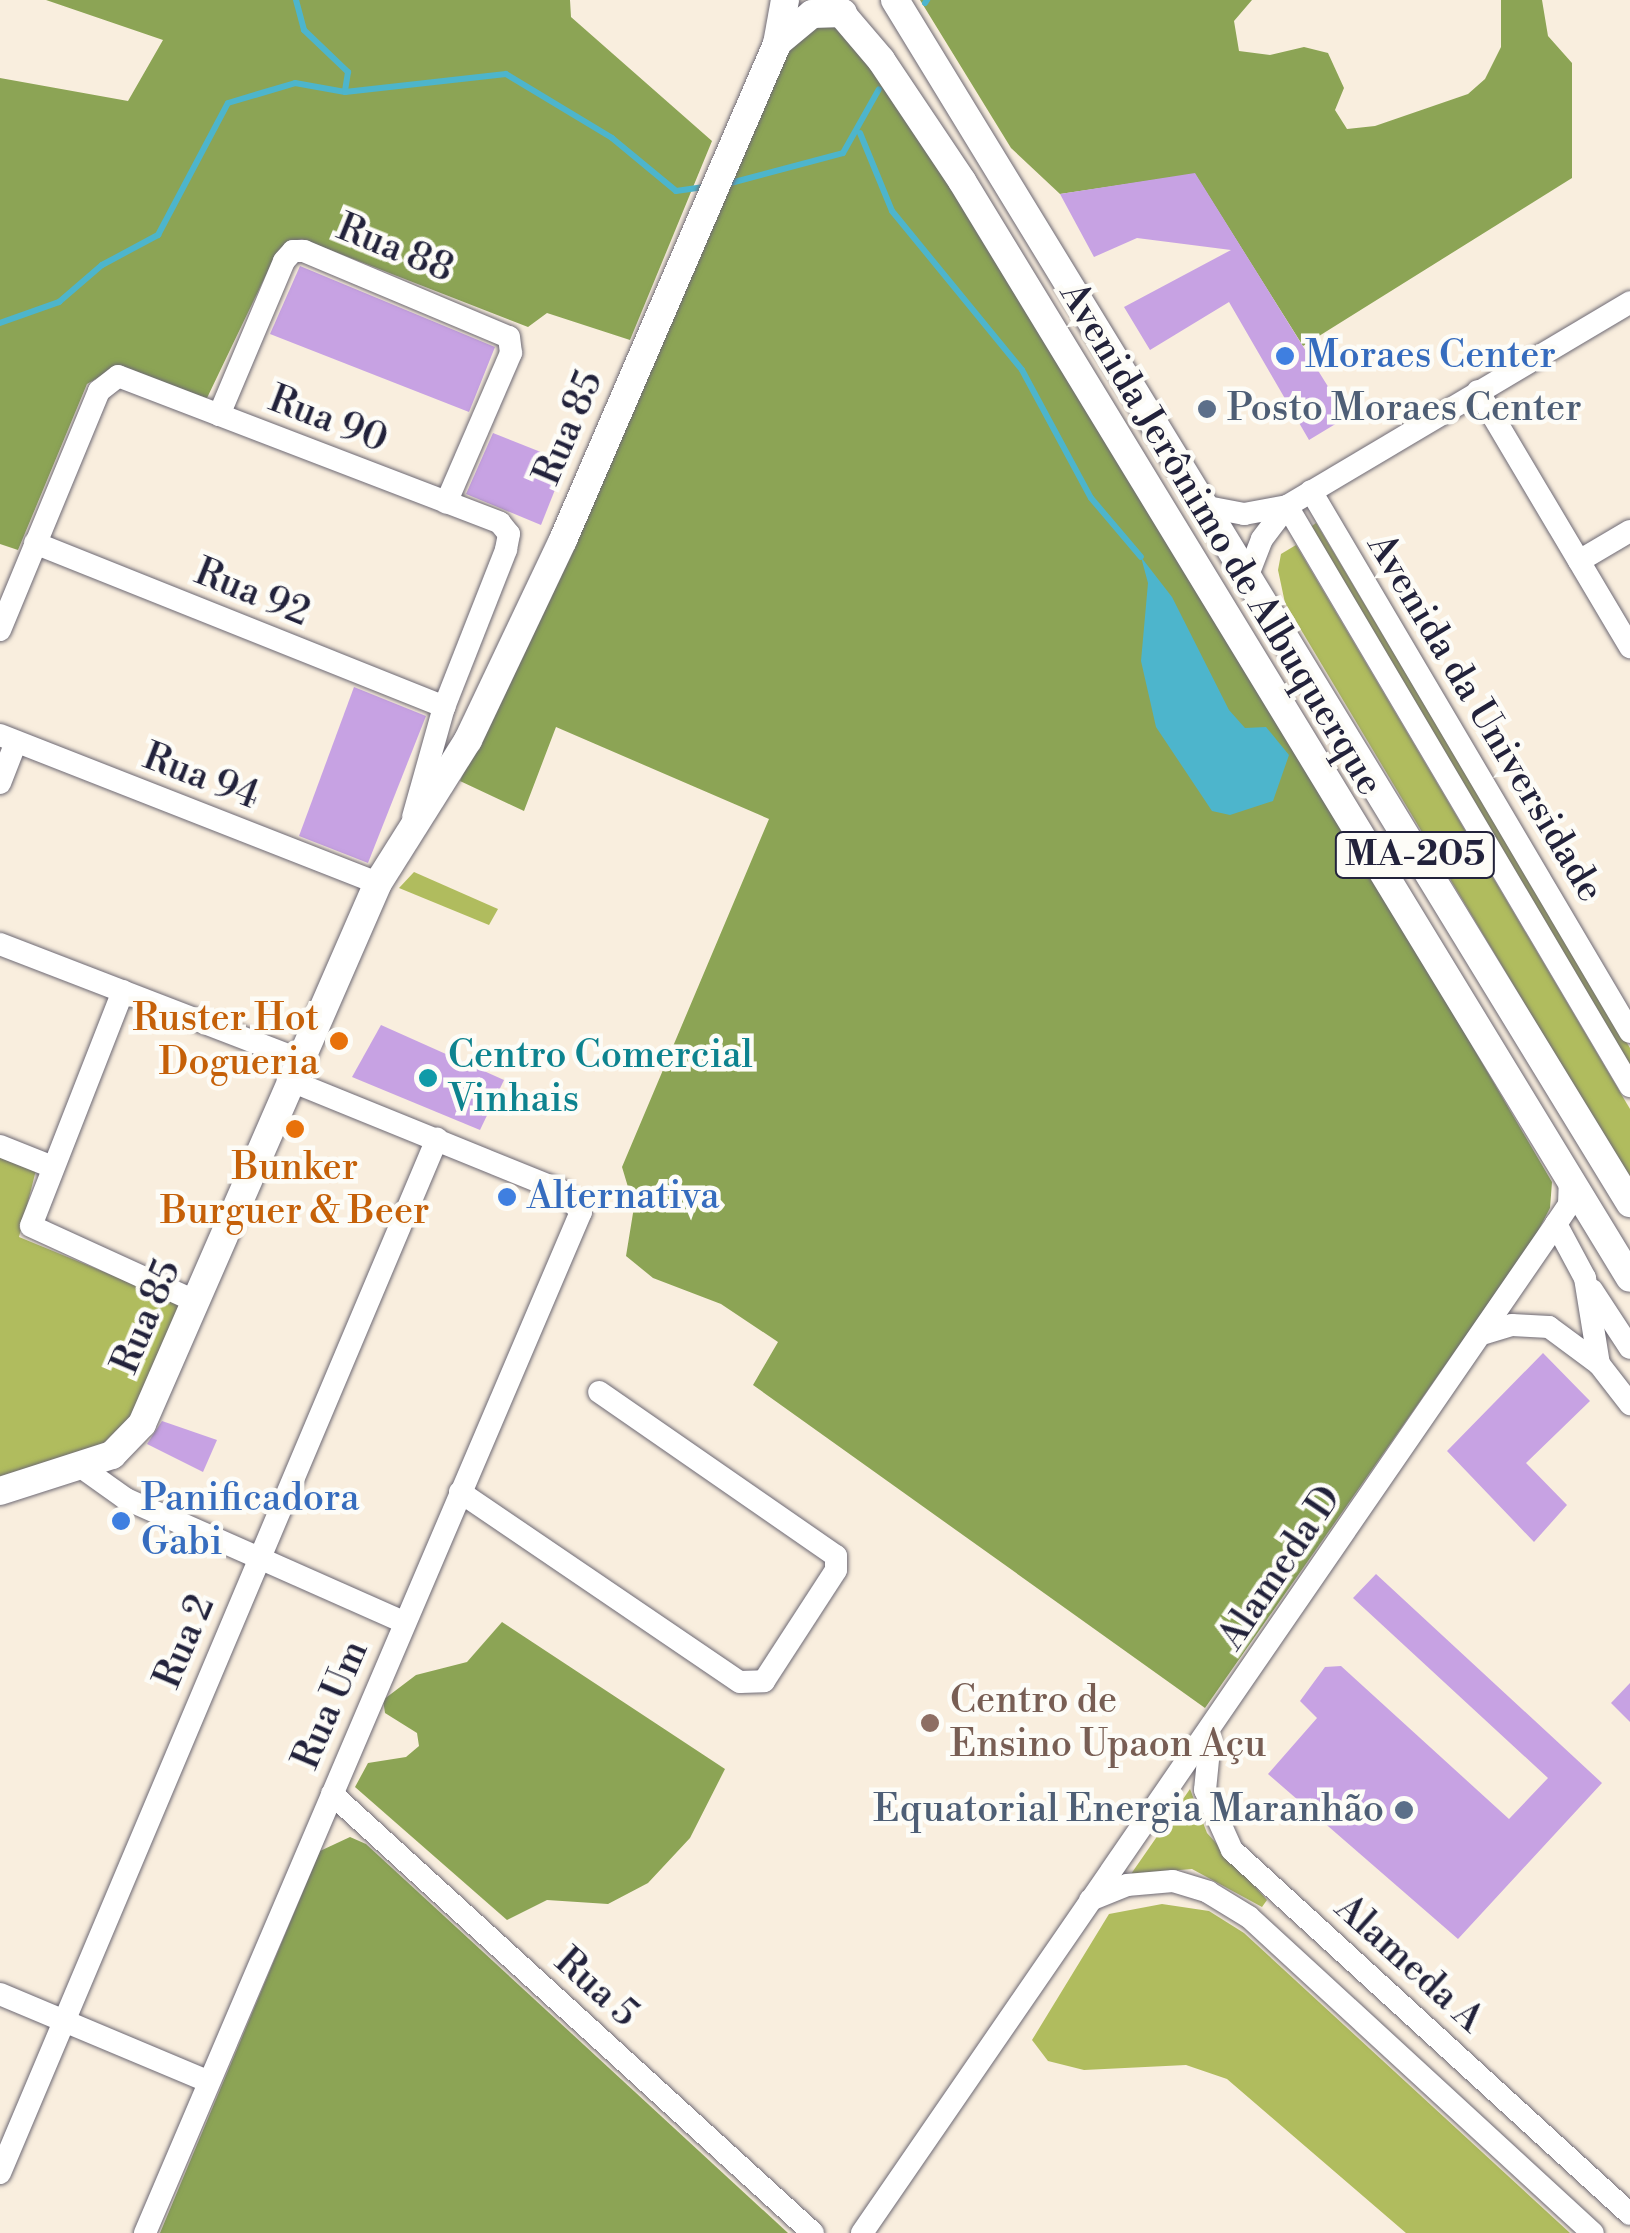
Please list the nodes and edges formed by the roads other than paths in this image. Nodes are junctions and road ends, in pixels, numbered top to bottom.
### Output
1 (785, 0) edge
2 (895, 0) edge
3 (837, 6) edge
4 (776, 44) junction
5 (1630, 302) edge
6 (1478, 391) junction
7 (219, 415) junction
8 (1310, 491) junction
9 (446, 502) junction
10 (1202, 506) junction
11 (1287, 506) junction
12 (1630, 531) edge
13 (509, 534) joint
14 (36, 543) junction
15 (1579, 562) junction
16 (1246, 580) junction
17 (0, 630) edge
18 (1630, 648) edge
19 (444, 707) junction
20 (8, 739) edge
21 (0, 783) edge
22 (409, 830) junction
23 (378, 883) junction
24 (0, 944) edge
25 (123, 992) junction
26 (1630, 1032) edge
27 (293, 1070) junction
28 (1630, 1086) edge
29 (438, 1139) junction
30 (504, 1139) dead end
31 (0, 1146) edge
32 (494, 1161) junction
33 (50, 1166) junction
34 (1570, 1182) junction
35 (1630, 1202) edge
36 (1556, 1224) junction
37 (1585, 1278) junction
38 (1630, 1278) edge
39 (196, 1300) junction
40 (1482, 1334) junction
41 (1630, 1348) edge
42 (1599, 1364) junction
43 (599, 1392) dead end
44 (1630, 1404) edge
45 (122, 1448) junction
46 (81, 1467) junction
47 (0, 1492) edge
48 (460, 1492) junction
49 (126, 1499) junction
50 (258, 1558) junction
51 (404, 1622) junction
52 (1211, 1732) junction
53 (332, 1794) junction
54 (1090, 1900) junction
55 (0, 1994) edge
56 (63, 2020) junction
57 (207, 2081) junction
58 (0, 2173) edge
59 (892, 2192) junction
60 (1630, 2214) edge
61 (146, 2233) edge
62 (813, 2233) edge
63 (862, 2233) edge
64 (886, 2233) edge
65 (1593, 2233) edge

1 - 4 main road, Rua 85
2 - 10 main road, Avenida Jerônimo de Albuquerque / MA-205
3 - 4 main road, Rua 85
3 - 34 main road, Avenida Jerônimo de Albuquerque / MA-205
4 - 22 main road, Rua 85
5 - 6 street
6 - 8 street
6 - 15 street
7 - 9 street, Rua 90
7 - 9 street, Rua 88
7 - 14 street, Rua 90
8 - 11 street
8 - 26 street, Avenida da Universidade
9 - 13 street, Rua 90
10 - 11 street
10 - 16 main road, Avenida Jerônimo de Albuquerque / MA-205
11 - 16 street
11 - 28 street, Avenida da Universidade
12 - 15 street
13 - 19 street, Rua 85
14 - 17 street
14 - 19 street, Rua 92
15 - 18 street
16 - 35 main road, Avenida Jerônimo de Albuquerque / MA-205
19 - 22 street, Rua 85
20 - 21 street
20 - 23 street, Rua 94
22 - 23 main road, Rua 85
23 - 27 main road, Rua 85
24 - 25 street
25 - 27 street
25 - 33 street
27 - 29 street
27 - 39 main road, Rua 85
29 - 32 street
29 - 50 street, Rua 2
30 - 32 street
31 - 33 street
32 - 48 street, Rua Um
33 - 39 street
34 - 36 street, Alameda D
34 - 38 main road, Avenida Jerônimo de Albuquerque / MA-205
36 - 37 street
36 - 40 street, Alameda D
37 - 41 street
37 - 42 street
39 - 45 main road, Rua 85
40 - 42 street
40 - 52 street, Alameda D
42 - 44 street
43 - 48 street
45 - 46 main road
45 - 49 street
46 - 47 main road
46 - 49 street
48 - 51 street, Rua Um
49 - 50 street
50 - 51 street
50 - 56 street, Rua 2
51 - 53 street, Rua Um
52 - 54 street, Alameda D
52 - 60 street, Alameda A
53 - 57 street, Rua Um
53 - 62 street, Rua 5
54 - 59 street, Alameda D
54 - 65 street, Alameda A
55 - 56 street
56 - 57 street
56 - 58 street, Rua 2
57 - 61 street, Rua Um
59 - 63 street, Alameda D
59 - 64 street

